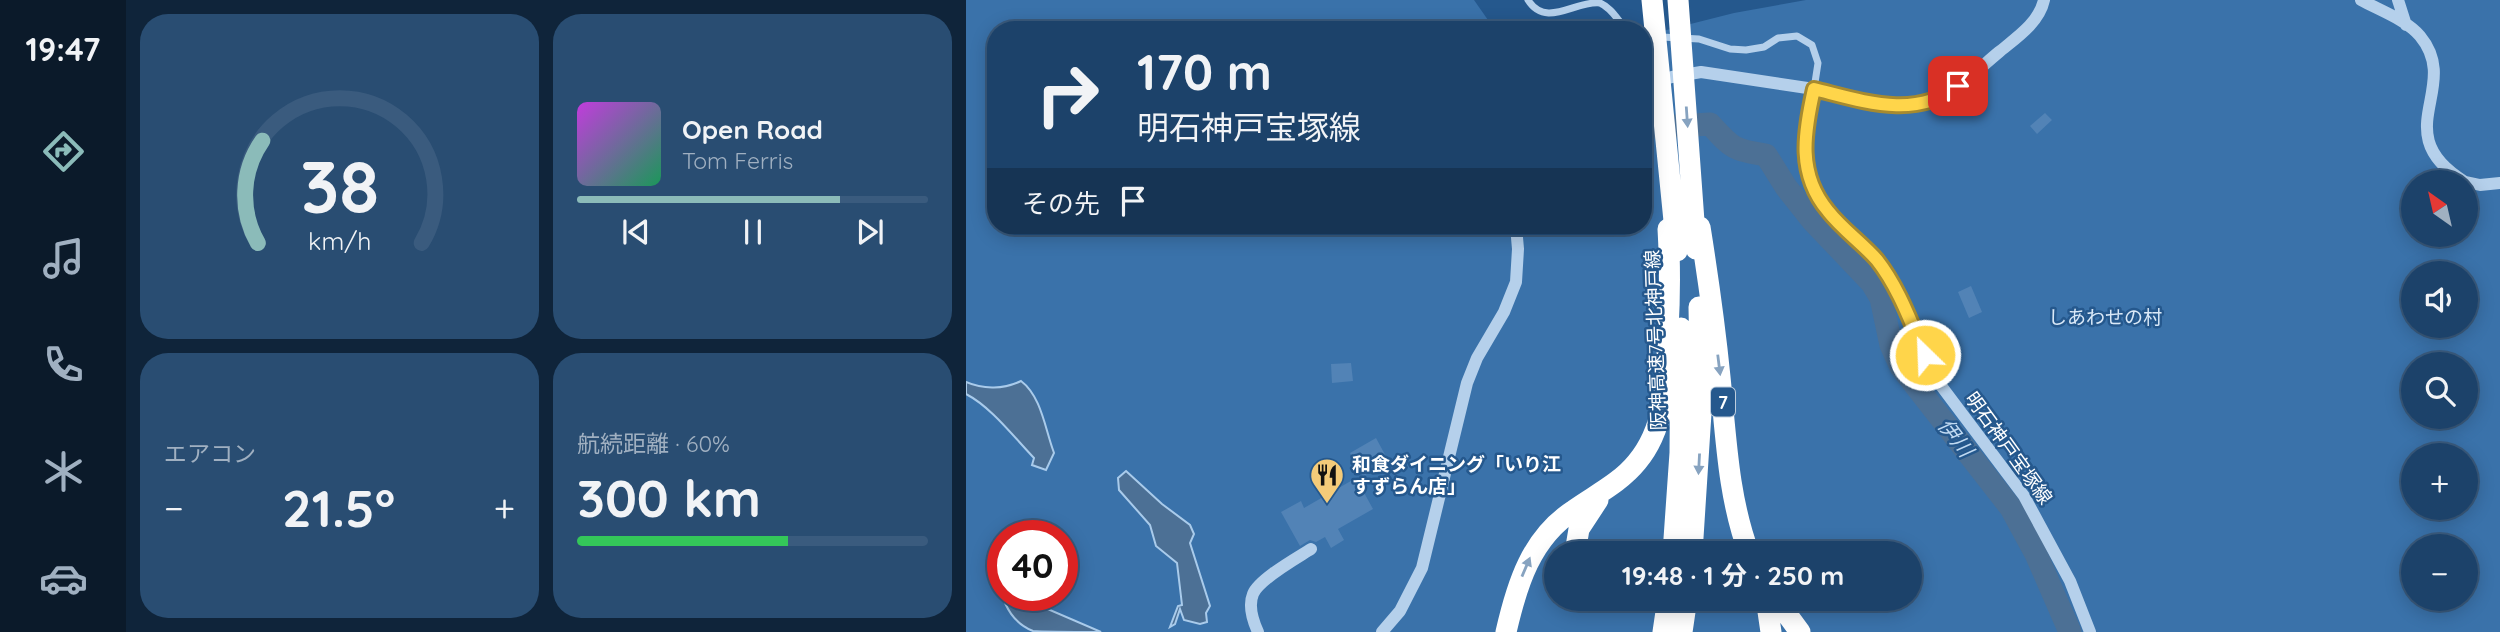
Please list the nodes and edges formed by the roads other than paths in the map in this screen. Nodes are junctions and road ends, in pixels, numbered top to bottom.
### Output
1 (1528, 0) edge
2 (1652, 0) edge
3 (1678, 0) edge
4 (2044, 0) edge
5 (2361, 0) edge
6 (2398, 0) edge
7 (1620, 21) edge
8 (2406, 25) junction
9 (1652, 36) edge
10 (1652, 82) edge
11 (1814, 89) junction
12 (2446, 170) edge
13 (2500, 183) edge
14 (2478, 185) edge
15 (1517, 235) edge
16 (1686, 250) junction
17 (1611, 485) junction
18 (1576, 541) edge
19 (1674, 541) edge
20 (1693, 541) edge
21 (1746, 541) edge
22 (1311, 549) dead end
23 (1666, 611) edge
24 (1685, 611) edge
25 (1768, 611) edge
26 (1785, 611) edge
27 (1258, 632) edge
28 (1382, 632) edge
29 (1506, 632) edge
30 (1663, 632) edge
31 (1682, 632) edge
32 (1771, 632) edge
33 (1800, 632) edge
34 (2090, 632) edge

1 - 7 street
2 - 16 highway, 阪神高速7号北神戸線 / 7, bridge
3 -> 16 highway, 阪神高速7号北神戸線 / 7, bridge
4 - 11 street
5 - 8 street
6 - 8 street
8 - 12 street
9 - 11 street
10 - 11 street
11 - 34 street, 明石神戸宝塚線
13 - 14 street
15 - 28 street
16 - 17 highway, 7
16 - 19 highway, 阪神高速7号北神戸線 / 7
16 -> 20 highway, 阪神高速7号北神戸線 / 7
16 -> 21 highway, 7
17 - 18 highway
29 -> 17 highway, 7
22 - 27 street
23 - 30 highway
24 - 31 highway
25 - 32 highway
26 - 33 highway

